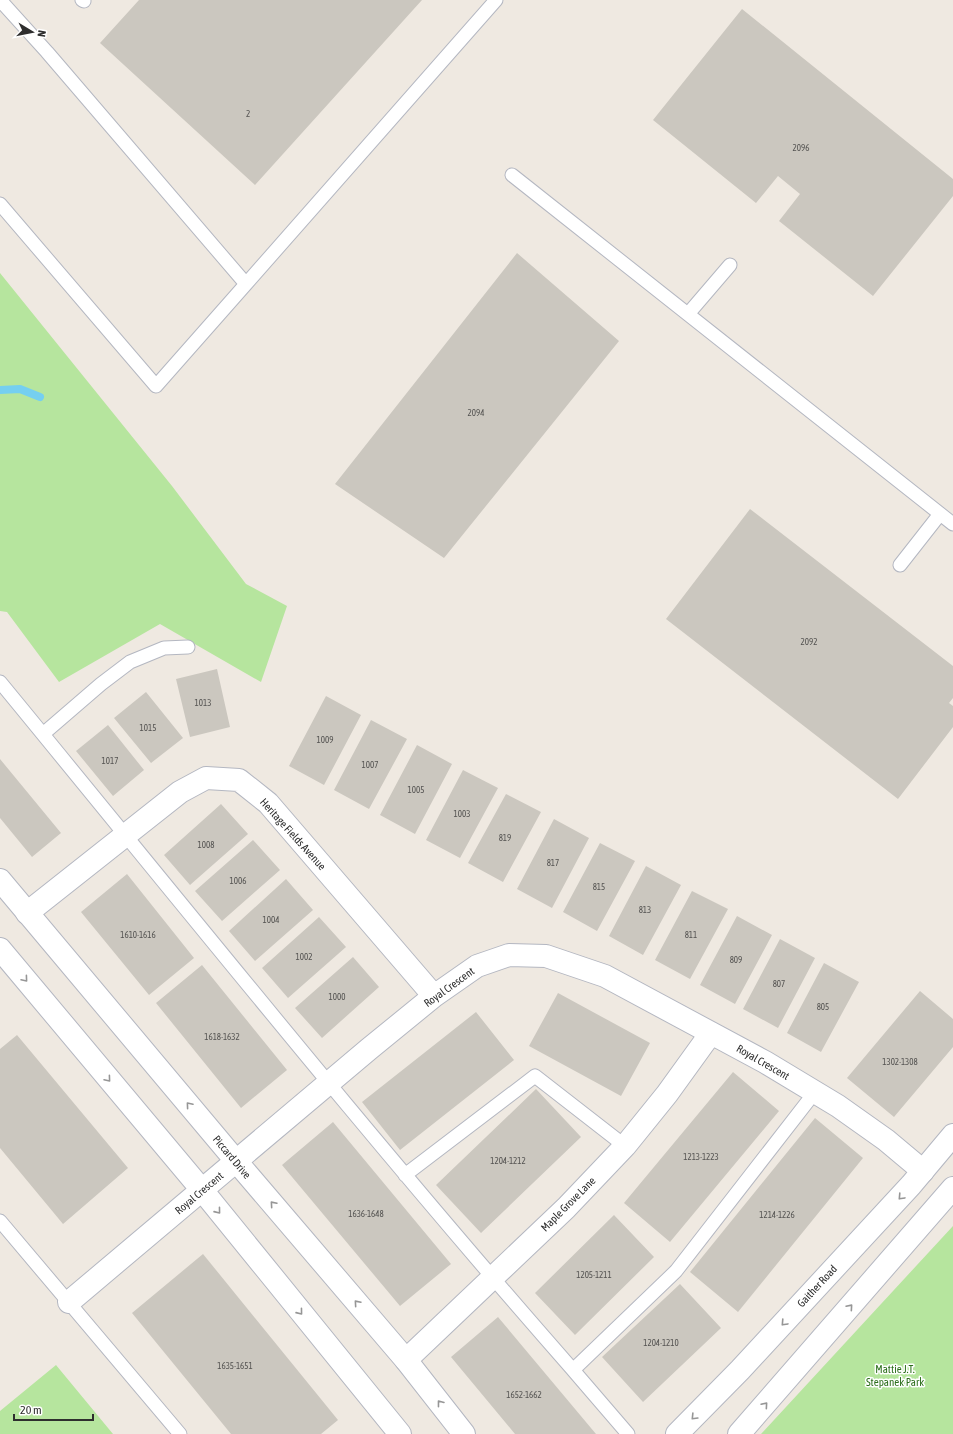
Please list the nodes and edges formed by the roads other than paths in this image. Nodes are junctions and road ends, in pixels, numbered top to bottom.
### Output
1 (0, 0) edge
2 (496, 0) edge
3 (512, 175) dead end
4 (0, 204) edge
5 (730, 265) dead end
6 (246, 284) junction
7 (688, 314) junction
8 (940, 514) junction
9 (953, 524) edge
10 (900, 565) dead end
11 (188, 647) dead end
12 (0, 682) edge
13 (43, 734) junction
14 (125, 835) junction
15 (0, 880) edge
16 (27, 913) junction
17 (0, 949) edge
18 (434, 996) junction
19 (711, 1033) junction
20 (329, 1083) junction
21 (815, 1092) junction
22 (953, 1135) edge
23 (625, 1146) junction
24 (236, 1161) junction
25 (923, 1171) junction
26 (405, 1175) junction
27 (953, 1188) edge
28 (202, 1190) junction
29 (0, 1221) edge
30 (492, 1278) junction
31 (69, 1302) junction
32 (406, 1360) junction
33 (573, 1370) junction
34 (180, 1434) edge
35 (400, 1434) edge
36 (464, 1434) edge
37 (628, 1434) edge
38 (677, 1434) edge
39 (739, 1434) edge

1 - 6 lane
2 - 6 lane
3 - 7 lane
4 - 6 lane
5 - 7 lane
7 - 8 lane
8 - 9 lane
8 - 10 lane
11 - 13 lane
12 - 13 lane
13 - 14 lane
14 - 16 street, Heritage Fields Avenue
14 - 18 street, Heritage Fields Avenue
14 - 20 lane
15 - 16 street, Piccard Drive
24 -> 16 street, Piccard Drive
17 -> 28 street
18 - 19 street, Royal Crescent
18 - 20 street, Royal Crescent
19 - 21 street, Royal Crescent
19 - 23 street, Maple Grove Lane
20 - 24 street, Royal Crescent
20 - 26 lane
21 - 25 street, Royal Crescent
21 - 33 lane
22 - 25 street, Gaither Road
23 - 26 lane
23 - 30 street, Maple Grove Lane
24 - 28 street, Royal Crescent
32 -> 24 street, Piccard Drive
25 -> 38 street, Gaither Road
26 - 30 lane
39 -> 27 street
28 - 31 street, Royal Crescent
28 -> 35 street
29 - 31 lane
30 - 32 street, Maple Grove Lane
30 - 33 lane
31 - 34 lane
36 -> 32 street, Piccard Drive
33 - 37 lane

